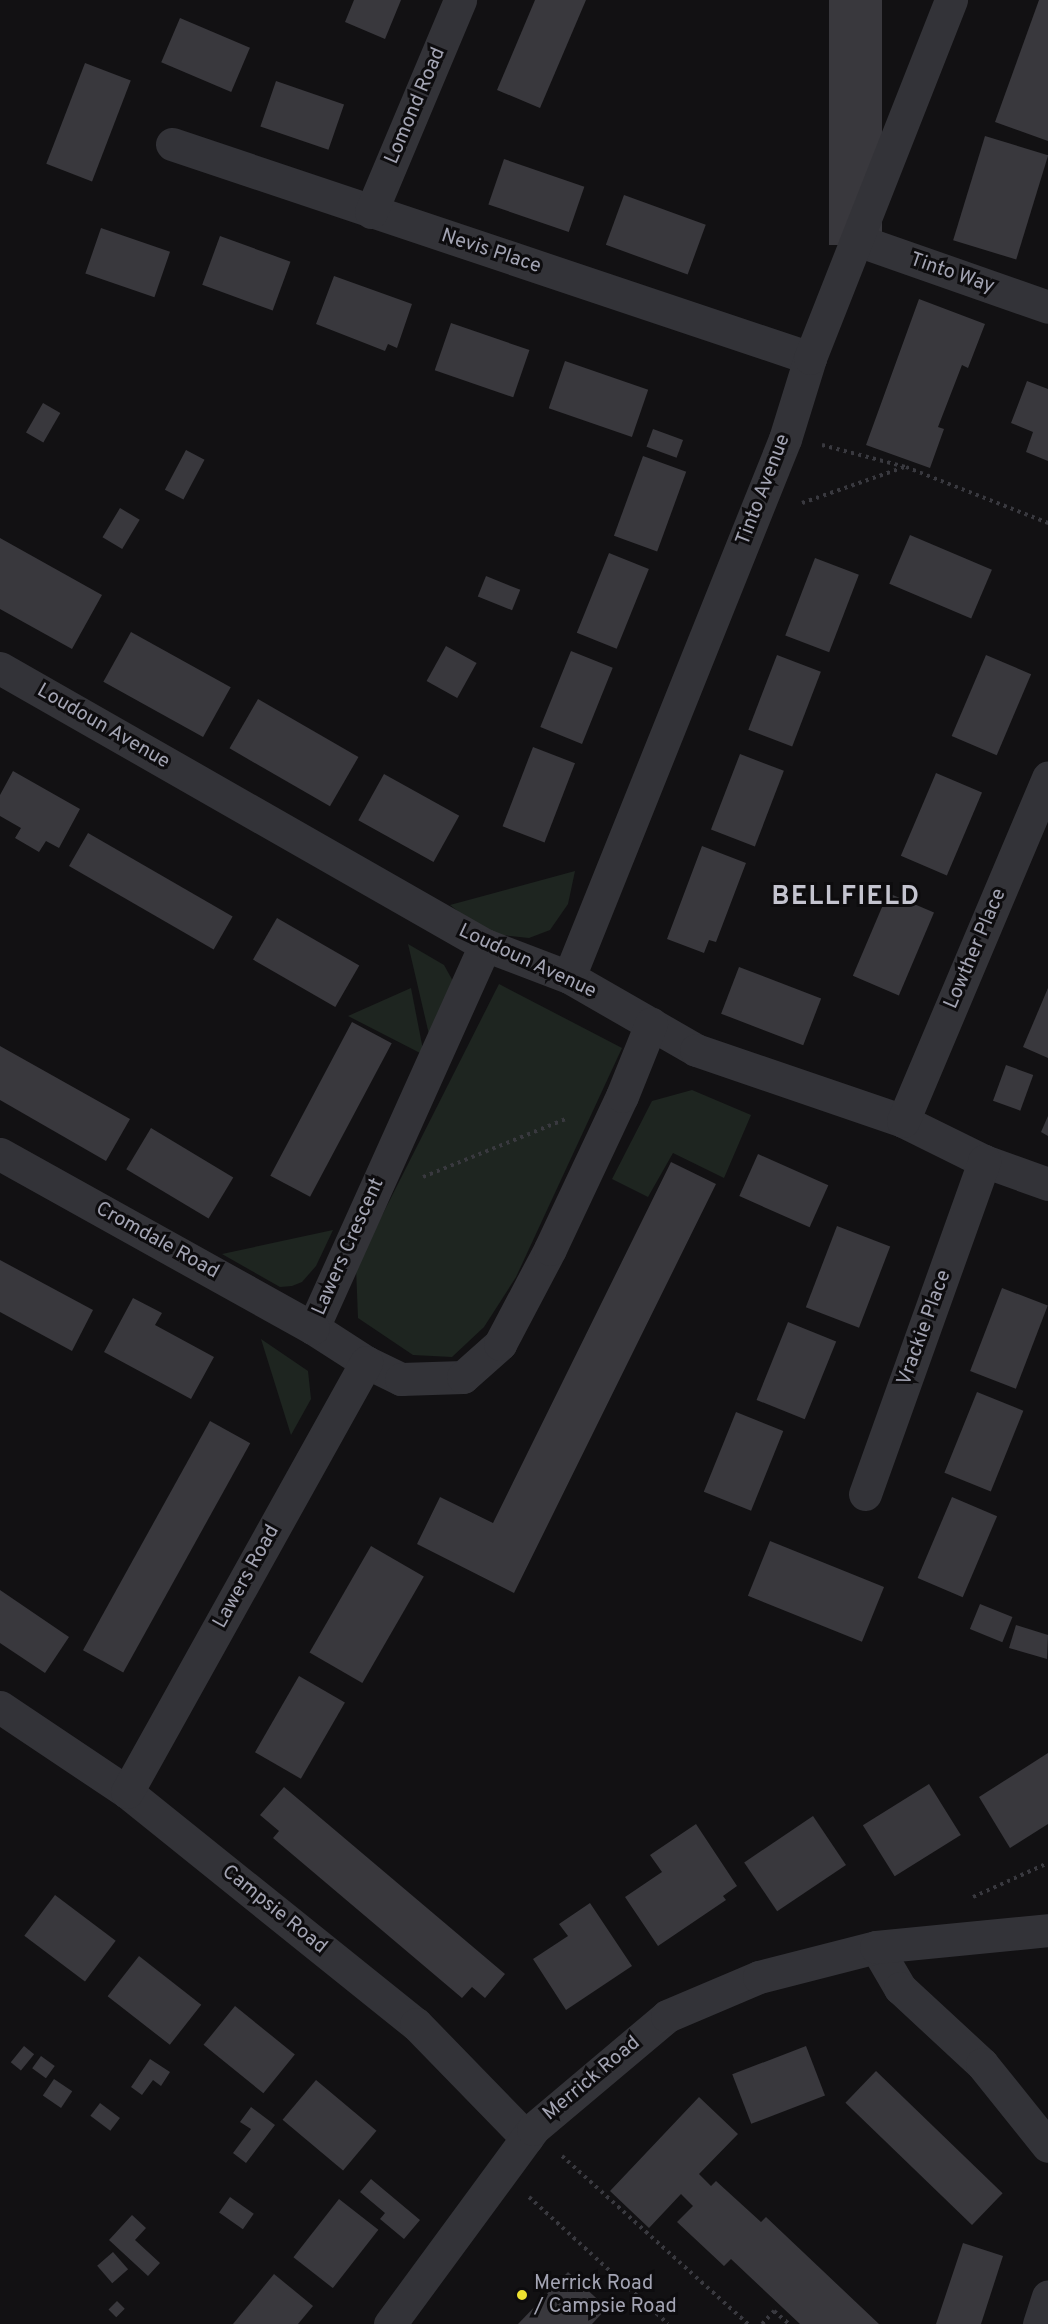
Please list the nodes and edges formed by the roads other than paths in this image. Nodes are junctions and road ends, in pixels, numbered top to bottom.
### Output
1 (460, 0) edge
2 (951, 0) edge
3 (172, 144) dead end
4 (372, 212) junction
5 (857, 240) junction
6 (1048, 307) edge
7 (810, 358) junction
8 (0, 668) edge
9 (1048, 777) edge
10 (485, 945) junction
11 (569, 977) junction
12 (651, 1024) junction
13 (903, 1121) junction
14 (0, 1154) edge
15 (984, 1161) junction
16 (1048, 1185) edge
17 (313, 1328) junction
18 (366, 1362) junction
19 (865, 1494) dead end
20 (0, 1707) edge
21 (127, 1792) junction
22 (1048, 1930) edge
23 (876, 1947) junction
24 (530, 2134) junction
25 (1048, 2146) edge
26 (1048, 2296) edge
27 (390, 2324) edge
28 (1039, 2324) edge

1 - 4 street, Lomond Road
2 - 5 street, Tinto Avenue
3 - 4 street, Nevis Place
4 - 7 street, Nevis Place
5 - 6 street, Tinto Way
5 - 7 street, Tinto Avenue
7 - 11 street, Tinto Avenue
8 - 10 street, Loudoun Avenue
9 - 13 street, Lowther Place
10 - 11 street, Loudoun Avenue
10 - 17 street, Lawers Crescent
11 - 12 street, Loudoun Avenue
12 - 13 street, Loudoun Avenue
12 - 18 street, Lawers Crescent
13 - 15 street, Loudoun Avenue
14 - 17 street, Cromdale Road
15 - 16 street, Loudoun Avenue
15 - 19 street, Vrackie Place
17 - 18 street, Lawers Crescent
18 - 21 street, Lawers Road
20 - 21 street, Campsie Road
21 - 24 street, Campsie Road
22 - 23 street, Merrick Road
23 - 24 street, Merrick Road
23 - 25 street
24 - 27 street, Merrick Road
26 - 28 street

